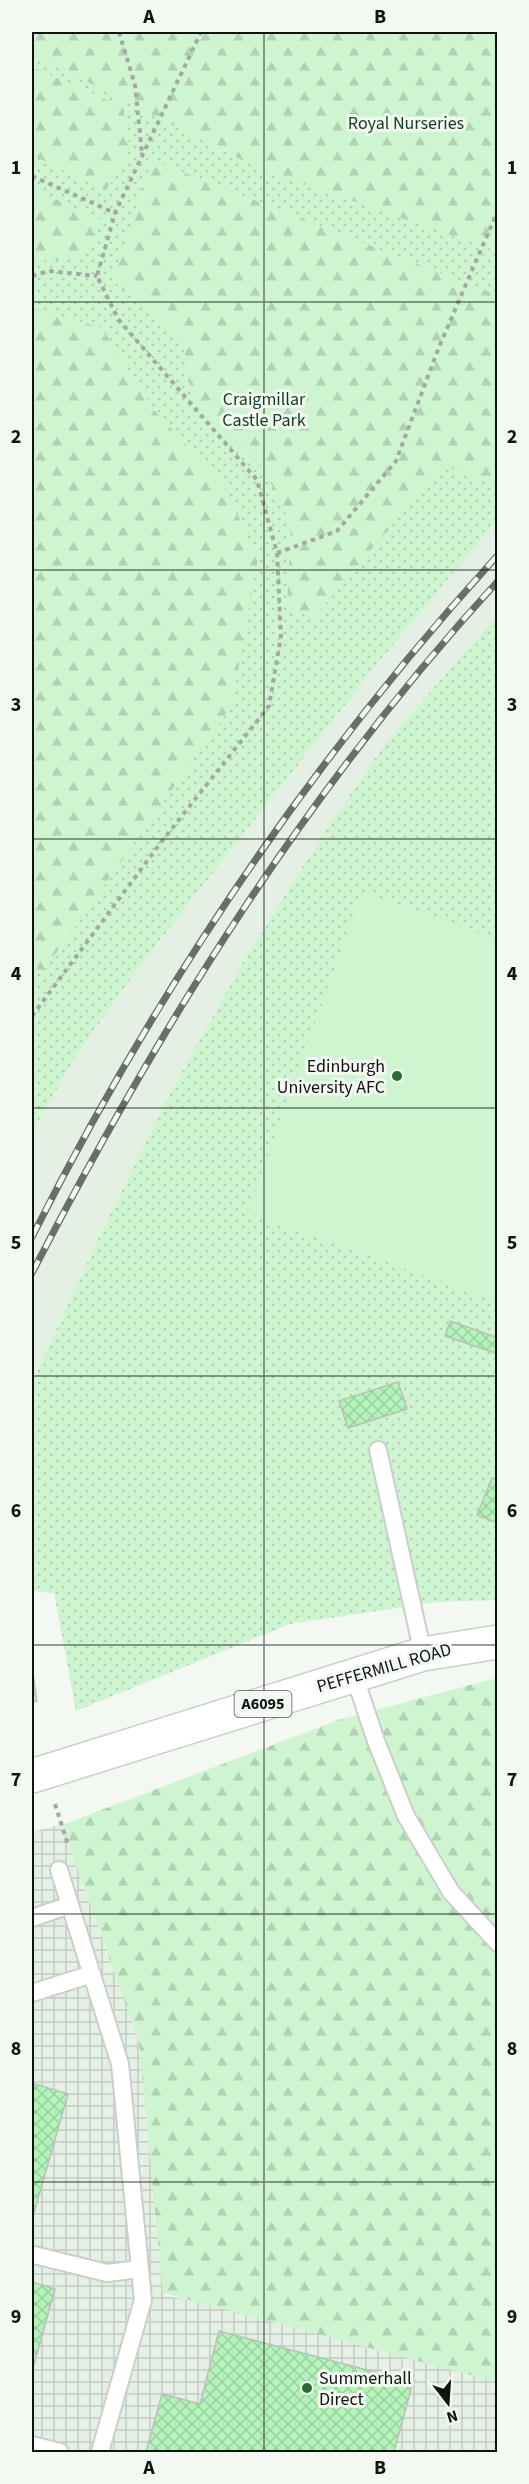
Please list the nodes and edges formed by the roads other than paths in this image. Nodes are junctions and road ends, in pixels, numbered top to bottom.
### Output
1 (378, 1450) dead end
2 (498, 1642) edge
3 (423, 1654) junction
4 (354, 1676) junction
5 (32, 1776) edge
6 (59, 1870) dead end
7 (70, 1905) junction
8 (32, 1918) edge
9 (498, 1943) edge
10 (92, 1974) junction
11 (32, 1993) edge
12 (34, 2255) dead end
13 (140, 2269) junction
14 (32, 2445) edge
15 (60, 2452) edge
16 (100, 2452) edge

1 - 3 lane
2 - 3 main road, PEFFERMILL ROAD / A6095
3 - 4 main road, PEFFERMILL ROAD / A6095
4 - 5 main road, PEFFERMILL ROAD / A6095
4 - 9 lane
6 - 7 lane
7 - 8 lane
7 - 10 lane
10 - 11 lane
10 - 13 lane
12 - 13 lane
13 - 16 lane
14 - 15 lane

